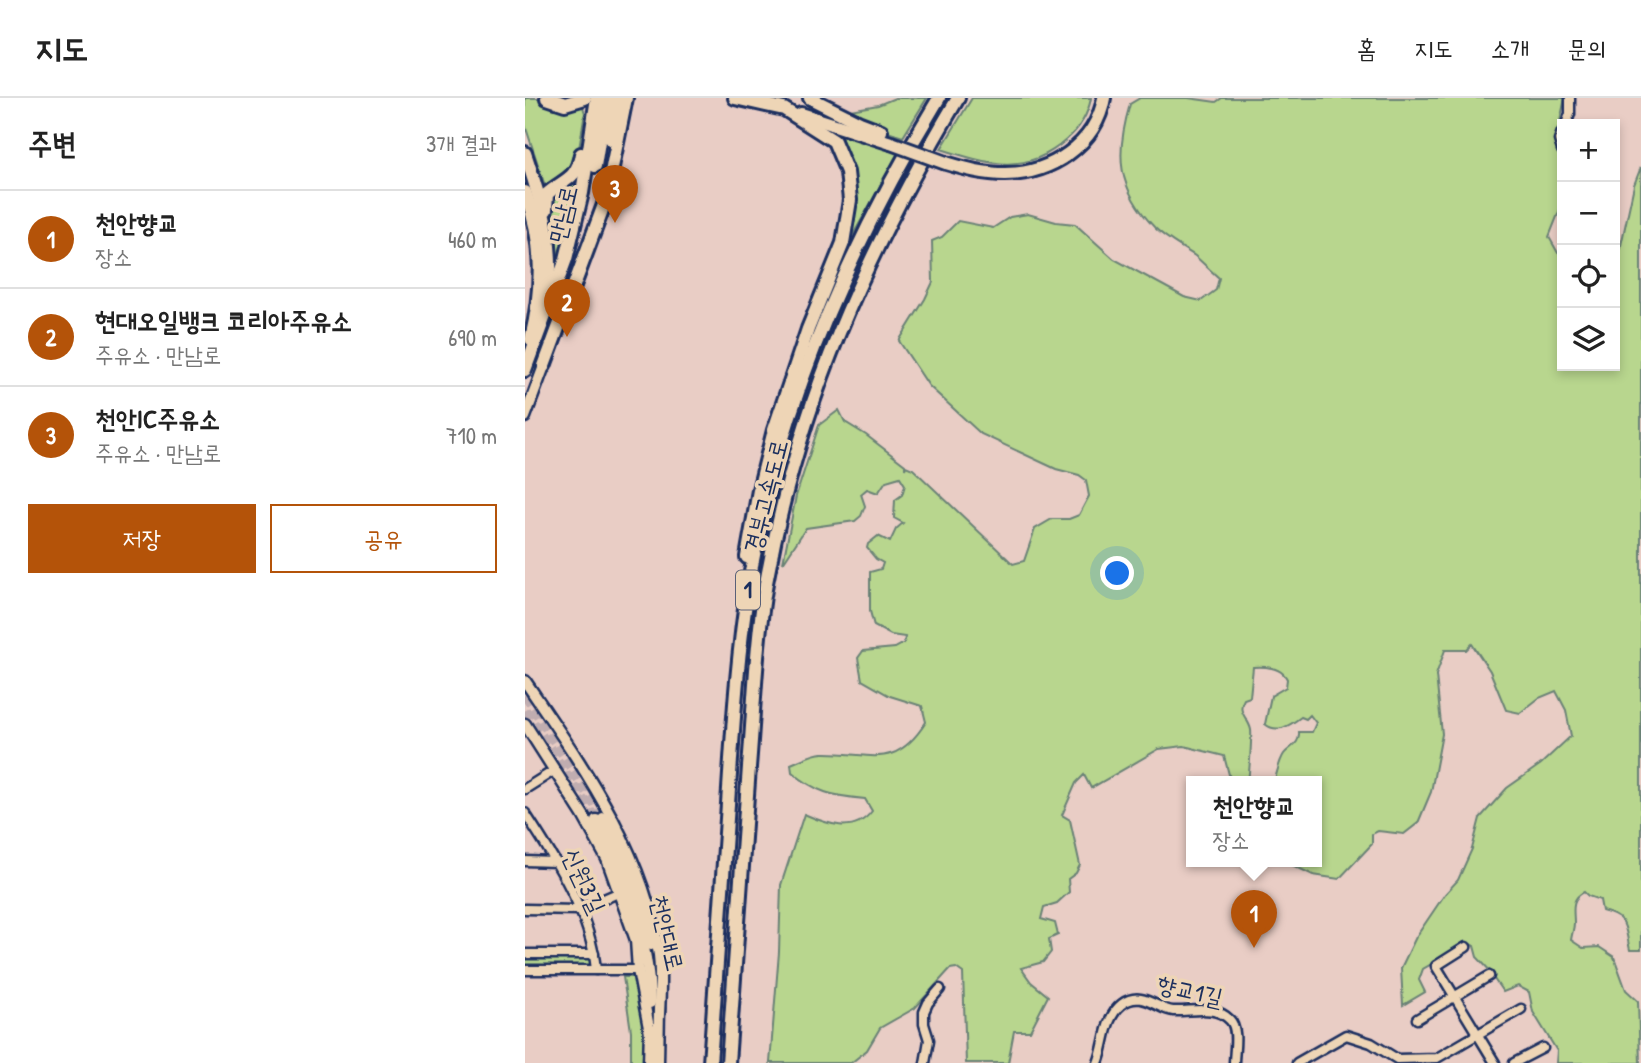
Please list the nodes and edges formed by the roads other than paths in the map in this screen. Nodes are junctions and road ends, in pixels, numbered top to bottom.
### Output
1 (547, 98) edge
2 (606, 98) edge
3 (617, 98) edge
4 (626, 98) edge
5 (632, 98) edge
6 (735, 98) edge
7 (753, 98) edge
8 (810, 98) edge
9 (939, 98) edge
10 (958, 98) edge
11 (967, 98) edge
12 (1096, 98) edge
13 (1104, 98) edge
14 (1570, 98) edge
15 (590, 99) edge
16 (784, 109) junction
17 (618, 118) junction
18 (1568, 119) edge
19 (893, 140) junction
20 (525, 153) edge
21 (947, 159) junction
22 (525, 192) edge
23 (549, 239) junction
24 (874, 251) junction
25 (544, 366) junction
26 (525, 368) edge
27 (525, 417) edge
28 (525, 681) edge
29 (735, 697) junction
30 (525, 724) edge
31 (559, 732) junction
32 (555, 770) junction
33 (525, 789) edge
34 (581, 811) junction
35 (525, 813) edge
36 (525, 862) edge
37 (556, 862) junction
38 (620, 892) junction
39 (525, 909) edge
40 (579, 910) junction
41 (1466, 947) dead end
42 (525, 954) edge
43 (594, 954) junction
44 (525, 970) edge
45 (596, 970) junction
46 (638, 970) junction
47 (1489, 976) dead end
48 (940, 989) dead end
49 (1454, 997) junction
50 (1521, 1009) dead end
51 (659, 1014) junction
52 (1416, 1019) dead end
53 (650, 1033) junction
54 (1477, 1034) junction
55 (1543, 1048) dead end
56 (649, 1063) edge
57 (658, 1063) edge
58 (710, 1063) edge
59 (728, 1063) edge
60 (925, 1063) edge
61 (1097, 1063) edge
62 (1234, 1063) edge
63 (1297, 1063) edge
64 (1495, 1063) edge
65 (1514, 1063) edge

1 - 15 highway
2 - 25 highway, 만남로
3 - 17 highway
4 - 17 highway
5 - 17 highway
6 - 16 highway
7 - 16 highway
8 - 19 highway
9 - 29 highway, 경부고속도로 / 1
10 - 24 highway, 경부고속도로 / 1
11 - 24 highway
12 - 21 highway
13 - 21 highway
14 - 18 street
15 - 23 highway
15 - 26 highway, 만남로
16 - 19 highway
16 - 29 highway
17 - 25 highway
19 - 21 highway
20 - 23 highway
22 - 26 highway
23 - 26 highway
24 - 59 highway, 경부고속도로 / 1
25 - 27 main road, 만남로
28 - 31 main road
29 - 58 highway, 경부고속도로 / 1
30 - 32 main road
31 - 34 main road
31 - 51 main road
32 - 33 street
32 - 34 main road
34 - 38 main road
35 - 37 street, 신원3길
36 - 37 street
37 - 40 street, 신원3길
38 - 40 street
38 - 46 main road
39 - 40 street
40 - 43 street, 신원3길
41 - 49 street
42 - 43 street
43 - 45 street, 신원3길
44 - 45 street
45 - 46 street
46 - 53 main road
47 - 49 street
48 - 60 street
49 - 52 street
49 - 54 street
50 - 54 street
51 - 53 main road, 천안대로
51 - 57 main road, 천안대로
53 - 56 main road, 천안대로
54 - 63 street
54 - 64 street
55 - 65 street
61 - 62 street, 향교1길

